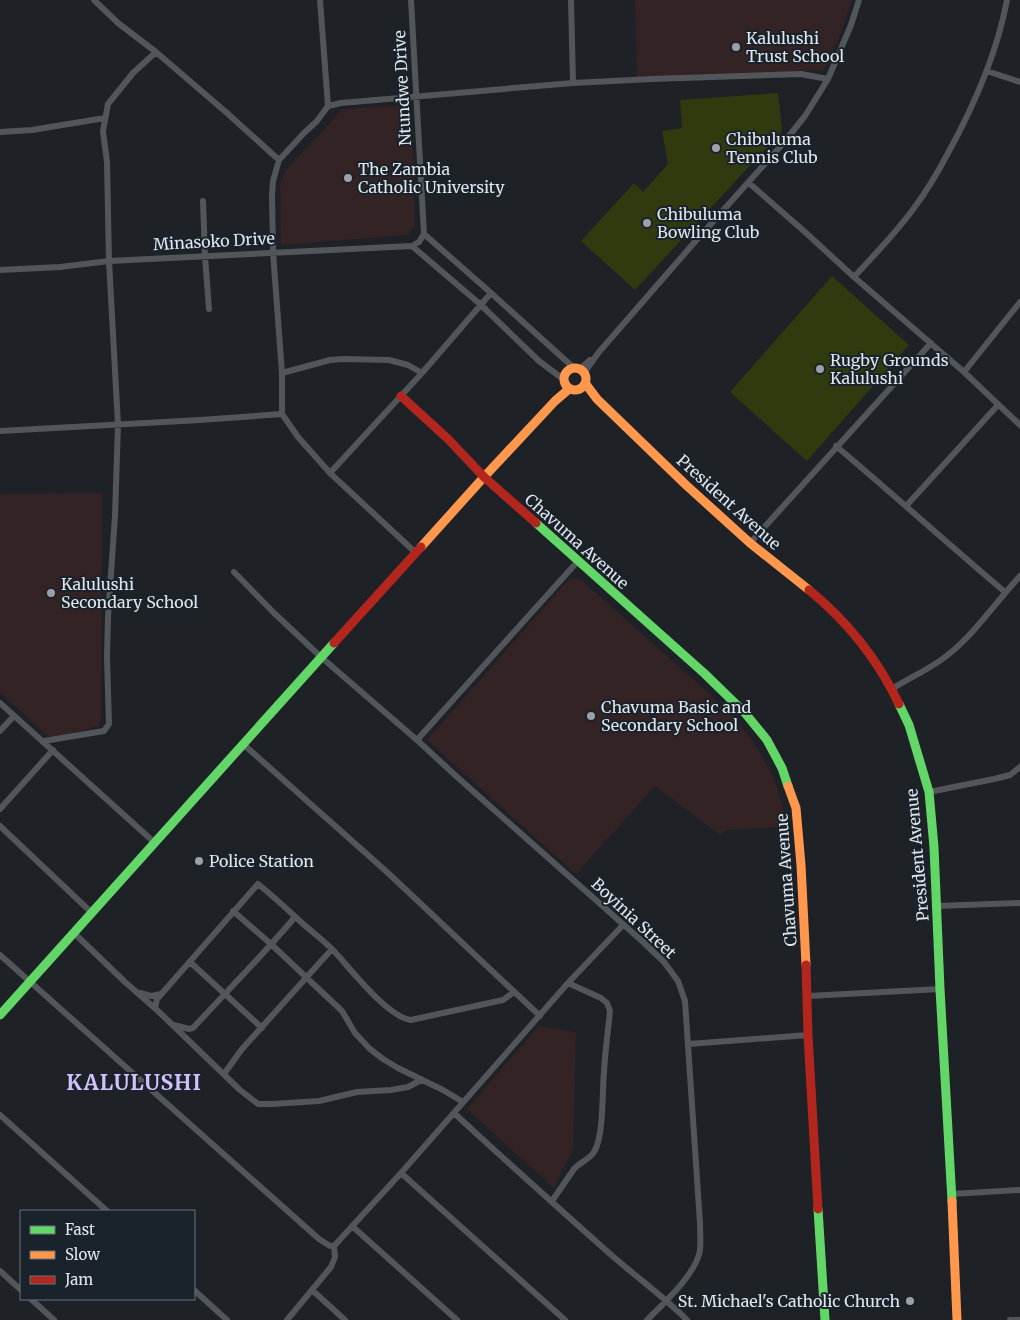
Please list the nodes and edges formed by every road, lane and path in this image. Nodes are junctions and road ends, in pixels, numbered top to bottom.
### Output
1 (94, 0) edge
2 (320, 0) edge
3 (411, 0) edge
4 (571, 0) edge
5 (859, 0) edge
6 (1007, 0) edge
7 (156, 52) junction
8 (987, 71) junction
9 (828, 79) junction
10 (1020, 82) edge
11 (573, 83) junction
12 (416, 97) junction
13 (328, 106) junction
14 (105, 118) junction
15 (0, 132) edge
16 (280, 160) junction
17 (749, 182) junction
18 (203, 201) dead end
19 (424, 234) junction
20 (412, 246) junction
21 (273, 252) junction
22 (205, 256) junction
23 (109, 261) junction
24 (0, 270) edge
25 (854, 277) junction
26 (491, 293) junction
27 (1020, 302) edge
28 (481, 306) junction
29 (209, 309) dead end
30 (930, 343) junction
31 (964, 372) junction
32 (282, 373) junction
33 (422, 373) junction
34 (581, 373) junction
35 (569, 385) junction
36 (401, 396) junction
37 (597, 399) junction
38 (998, 405) junction
39 (282, 414) junction
40 (118, 425) junction
41 (1020, 426) edge
42 (0, 431) edge
43 (836, 446) junction
44 (330, 473) junction
45 (484, 477) junction
46 (907, 506) junction
47 (750, 543) junction
48 (416, 553) junction
49 (578, 561) junction
50 (234, 572) dead end
51 (1020, 576) edge
52 (1005, 592) junction
53 (320, 658) junction
54 (892, 688) junction
55 (0, 703) edge
56 (14, 716) junction
57 (0, 731) edge
58 (417, 740) junction
59 (44, 741) junction
60 (244, 744) junction
61 (53, 750) junction
62 (1020, 768) edge
63 (929, 792) junction
64 (0, 809) edge
65 (0, 826) edge
66 (155, 842) junction
67 (1020, 904) edge
68 (938, 906) junction
69 (233, 911) junction
70 (92, 913) junction
71 (295, 917) junction
72 (623, 924) junction
73 (74, 933) junction
74 (272, 945) junction
75 (332, 949) junction
76 (0, 955) edge
77 (190, 962) junction
78 (307, 978) junction
79 (30, 982) junction
80 (568, 983) junction
81 (940, 989) junction
82 (137, 992) junction
83 (514, 992) junction
84 (161, 994) junction
85 (225, 994) junction
86 (808, 996) junction
87 (155, 1008) junction
88 (0, 1015) edge
89 (540, 1016) junction
90 (171, 1024) junction
91 (262, 1028) junction
92 (808, 1035) junction
93 (689, 1044) junction
94 (224, 1074) junction
95 (421, 1080) junction
96 (463, 1102) junction
97 (454, 1113) junction
98 (0, 1115) edge
99 (401, 1173) junction
100 (1020, 1190) edge
101 (952, 1194) junction
102 (552, 1201) junction
103 (106, 1210) edge
104 (352, 1226) junction
105 (334, 1246) junction
106 (0, 1271) edge
107 (20, 1289) edge
108 (312, 1290) junction
109 (195, 1291) edge
110 (32, 1300) edge
111 (667, 1300) junction
112 (54, 1320) edge
113 (227, 1320) edge
114 (287, 1320) edge
115 (345, 1320) edge
116 (457, 1320) edge
117 (565, 1320) edge
118 (647, 1320) edge
119 (687, 1320) edge
120 (826, 1320) edge
121 (957, 1320) edge
122 (1010, 1320) edge
123 (1020, 1320) edge

1 - 7 street
2 - 13 street
3 - 12 street, Ntundwe Drive
4 - 11 street
5 - 9 street
6 - 8 street
7 - 14 street
7 - 16 street
8 - 10 street
8 - 25 street
9 - 11 street
9 - 17 street
11 - 12 street
12 - 13 street
12 - 19 street, Ntundwe Drive
13 - 16 street
14 - 15 street
14 - 23 street
16 - 21 street
17 - 25 street
17 - 34 street
18 - 22 street
19 - 20 street
19 - 26 street
20 - 21 street, Minasoko Drive
20 - 28 street
21 - 22 street, Minasoko Drive
21 - 32 street
22 - 23 street, Minasoko Drive
22 - 29 street
23 - 24 street, Minasoko Drive
23 - 40 street
25 - 30 street
26 - 28 street
26 - 34 street
27 - 31 street
28 - 33 street
28 - 35 street
30 - 31 street
30 - 43 street
31 - 38 street
32 - 33 street
32 - 39 street
33 - 36 street
34 - 35 street
34 - 35 street
34 - 37 street, President Avenue
35 - 37 street, President Avenue
35 - 45 street
36 - 44 street
36 - 45 street, Chavuma Avenue
37 - 47 street, President Avenue
38 - 41 street
38 - 46 street
39 - 40 street
39 - 44 street
40 - 42 street
40 - 59 street
43 - 46 street
43 - 47 street
44 - 48 street
45 - 48 street
45 - 49 street, Chavuma Avenue
46 - 52 street
47 - 54 street, President Avenue
48 - 53 street
49 - 58 street
49 - 86 street, Chavuma Avenue
50 - 53 street, Boyinia Street
51 - 52 street
52 - 54 street
53 - 58 street, Boyinia Street
53 - 60 street
54 - 63 street, President Avenue
55 - 56 street
56 - 57 street
56 - 59 street
58 - 72 street, Boyinia Street
59 - 61 street
60 - 66 street
60 - 83 street
61 - 64 street
61 - 66 street
62 - 63 street
63 - 68 street, President Avenue
65 - 70 street
66 - 70 street
67 - 68 street
68 - 81 street, President Avenue
69 - 71 street
69 - 74 street
69 - 77 street
70 - 73 street
71 - 74 street
71 - 75 street
72 - 80 street
72 - 93 street, Boyinia Street
73 - 79 street
73 - 82 street
74 - 78 street
74 - 85 street
75 - 78 street
75 - 83 street
76 - 79 street
77 - 84 street
77 - 85 street
78 - 91 street
78 - 95 street
79 - 88 street
79 - 105 street
80 - 89 street
80 - 102 street
81 - 86 street
81 - 101 street, President Avenue
82 - 84 street
82 - 87 street
83 - 89 street
84 - 87 street
85 - 90 street
85 - 91 street
86 - 92 street, Chavuma Avenue
87 - 90 street
89 - 96 street
90 - 94 street
91 - 94 street
92 - 93 street
92 - 120 street, Chavuma Avenue
93 - 111 street, Boyinia Street
94 - 95 street
95 - 96 street
96 - 97 street
97 - 99 street
97 - 102 street
98 - 103 street
99 - 104 street
99 - 117 street
100 - 101 street
101 - 121 street, President Avenue
102 - 111 street
104 - 105 street
104 - 116 street
105 - 108 street
106 - 107 street
108 - 114 street
108 - 115 street
109 - 113 street
110 - 112 street
111 - 118 street, Boyinia Street
111 - 119 street
122 - 123 street

